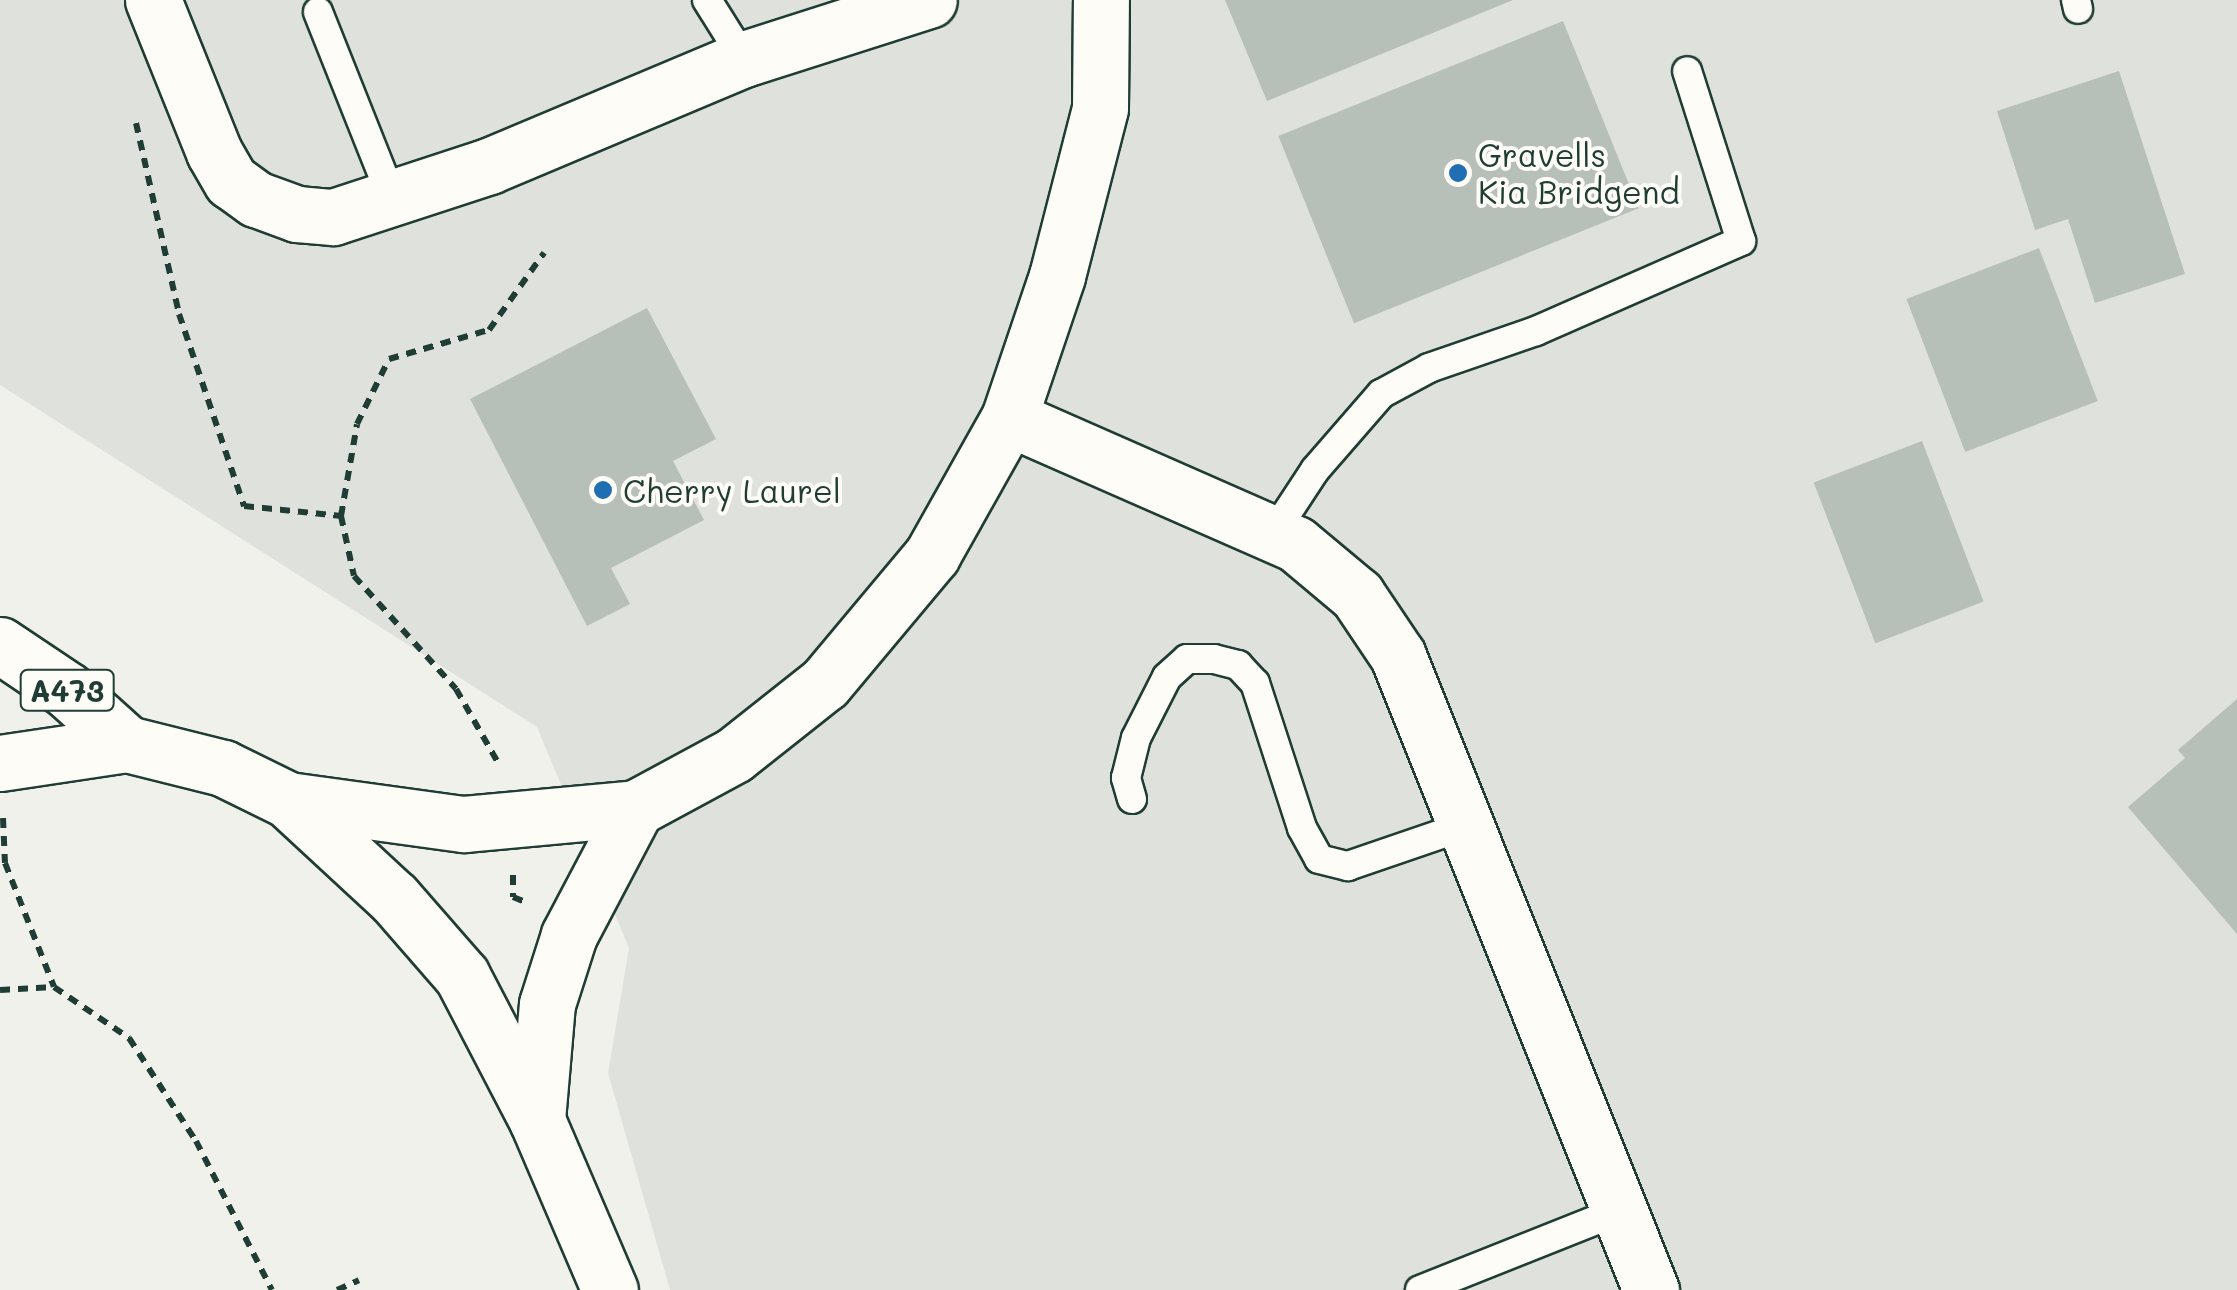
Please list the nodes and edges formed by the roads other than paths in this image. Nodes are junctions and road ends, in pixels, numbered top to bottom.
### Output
1 (153, 0) edge
2 (706, 0) edge
3 (928, 0) edge
4 (1101, 0) edge
5 (318, 12) dead end
6 (744, 60) junction
7 (1687, 71) dead end
8 (392, 198) junction
9 (1009, 418) junction
10 (1273, 534) junction
11 (0, 645) edge
12 (127, 744) junction
13 (1, 788) edge
14 (1132, 799) dead end
15 (288, 800) junction
16 (636, 808) junction
17 (1465, 826) junction
18 (537, 1120) junction
19 (1619, 1211) junction
20 (610, 1290) edge
21 (1420, 1290) edge
22 (1650, 1290) edge

1 - 8 street
2 - 6 lane
3 - 6 street
4 - 9 street
5 - 8 lane
6 - 8 street
7 - 10 lane
9 - 10 street
9 - 16 street
10 - 17 street
11 - 12 street, A473
12 - 13 street
12 - 15 street
14 - 17 lane
15 - 16 street
15 - 18 street
16 - 18 street
17 - 19 street
18 - 20 street
19 - 21 lane
19 - 22 street

